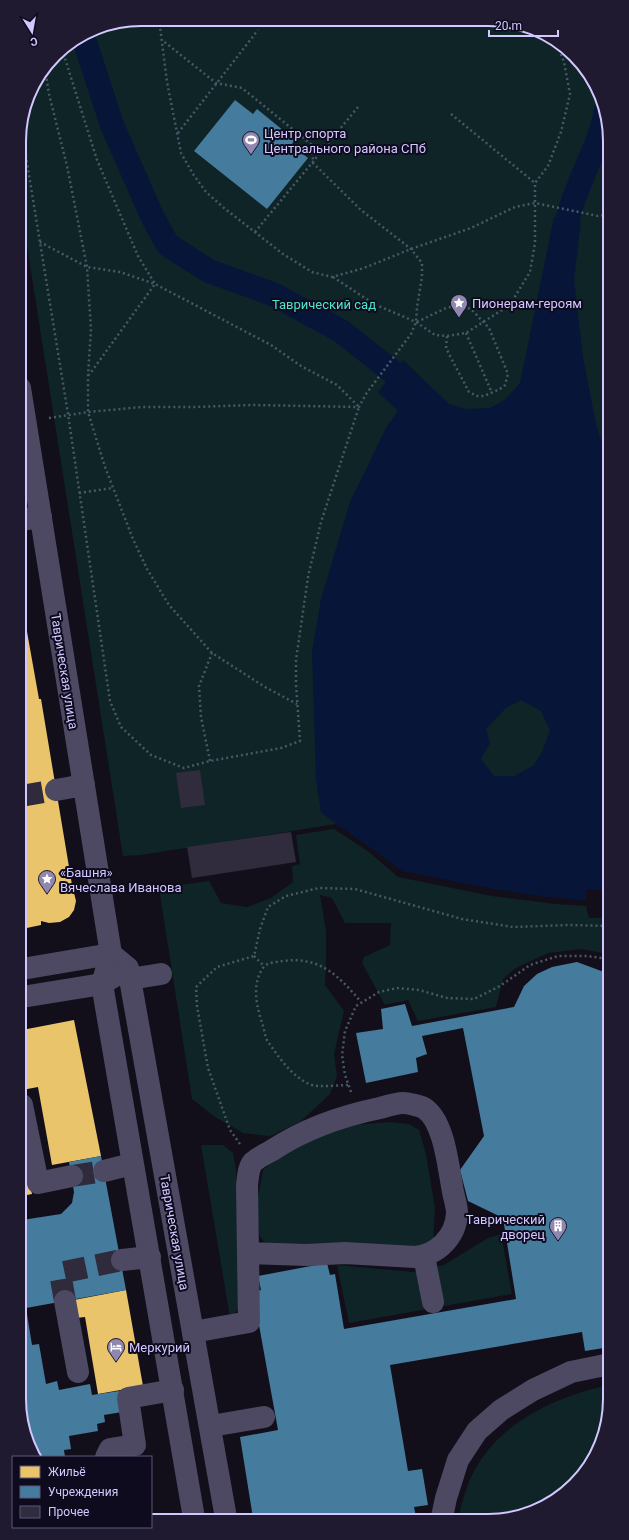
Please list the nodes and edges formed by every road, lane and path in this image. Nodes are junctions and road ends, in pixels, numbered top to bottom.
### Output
1 (161, 26) edge
2 (258, 30) dead end
3 (162, 40) junction
4 (560, 52) edge
5 (64, 56) edge
6 (46, 76) edge
7 (216, 83) junction
8 (358, 107) dead end
9 (451, 114) dead end
10 (178, 133) junction
11 (26, 157) edge
12 (312, 163) junction
13 (534, 183) junction
14 (535, 203) junction
15 (603, 215) edge
16 (255, 232) junction
17 (40, 242) junction
18 (411, 248) junction
19 (87, 267) junction
20 (332, 277) junction
21 (155, 284) junction
22 (416, 322) junction
23 (484, 322) junction
24 (466, 333) junction
25 (447, 336) junction
26 (88, 376) junction
27 (492, 393) junction
28 (360, 407) junction
29 (88, 412) junction
30 (68, 414) junction
31 (49, 418) dead end
32 (26, 467) edge
33 (113, 488) junction
34 (79, 494) junction
35 (30, 519) edge
36 (212, 653) junction
37 (297, 704) junction
38 (210, 761) junction
39 (84, 785) junction
40 (56, 790) tunnel mouth
41 (603, 926) edge
42 (111, 954) junction
43 (254, 956) junction
44 (603, 958) edge
45 (264, 966) junction
46 (26, 968) edge
47 (129, 974) junction
48 (161, 974) dead end
49 (102, 984) junction
50 (26, 996) edge
51 (361, 1002) junction
52 (348, 1084) junction
53 (360, 1112) junction
54 (26, 1124) edge
55 (254, 1162) junction
56 (132, 1164) junction
57 (104, 1171) tunnel mouth
58 (72, 1176) tunnel mouth
59 (249, 1254) junction
60 (424, 1256) junction
61 (150, 1257) junction
62 (122, 1260) tunnel mouth
63 (65, 1301) tunnel mouth
64 (433, 1302) dead end
65 (193, 1332) junction
66 (603, 1365) edge
67 (78, 1372) dead end
68 (173, 1390) junction
69 (264, 1417) dead end
70 (210, 1426) junction
71 (107, 1456) edge
72 (193, 1514) edge
73 (225, 1514) edge
74 (443, 1514) edge

1 - 3 path
2 - 7 path
3 - 7 path
3 - 10 path
4 - 13 path
5 - 21 path
6 - 19 path
7 - 10 path
7 - 12 path
8 - 12 path
9 - 13 path
10 - 16 path
11 - 17 path
12 - 16 path
12 - 18 path
13 - 14 path
14 - 15 path
14 - 18 path
14 - 23 path
16 - 20 path
17 - 19 path
17 - 30 path
18 - 20 path
18 - 22 path
19 - 21 path
19 - 26 path
20 - 22 path
21 - 26 path
21 - 28 path
22 - 23 path
22 - 25 path
22 - 28 path
23 - 24 path
23 - 27 path
24 - 25 path
24 - 27 path
25 - 27 path
26 - 29 path
28 - 29 path
28 - 37 path
29 - 30 path
29 - 33 path
30 - 31 path
30 - 34 path
32 - 35 street, Таврическая улица
33 - 34 path
33 - 36 path
34 - 38 path
35 - 39 street, Таврическая улица
36 - 37 path
36 - 38 path
37 - 38 path
39 - 40 street
39 - 42 street, Таврическая улица
41 - 43 path
42 - 46 street
42 - 47 street
42 - 49 street, Таврическая улица
43 - 45 path
43 - 55 path
44 - 51 path
45 - 51 path
45 - 52 path
47 - 48 street
47 - 49 street
47 - 65 street, Таврическая улица
49 - 50 street
49 - 56 street, Таврическая улица
51 - 52 path
52 - 53 path
53 - 55 street
53 - 60 street
54 - 58 street
55 - 59 street
56 - 57 street
56 - 61 street, Таврическая улица
59 - 60 street
59 - 65 street
60 - 64 street
61 - 62 street
61 - 68 street, Таврическая улица
63 - 67 street
65 - 70 street, Таврическая улица
66 - 74 street
68 - 71 street
68 - 72 street, Таврическая улица
69 - 70 street
70 - 73 street, Таврическая улица

